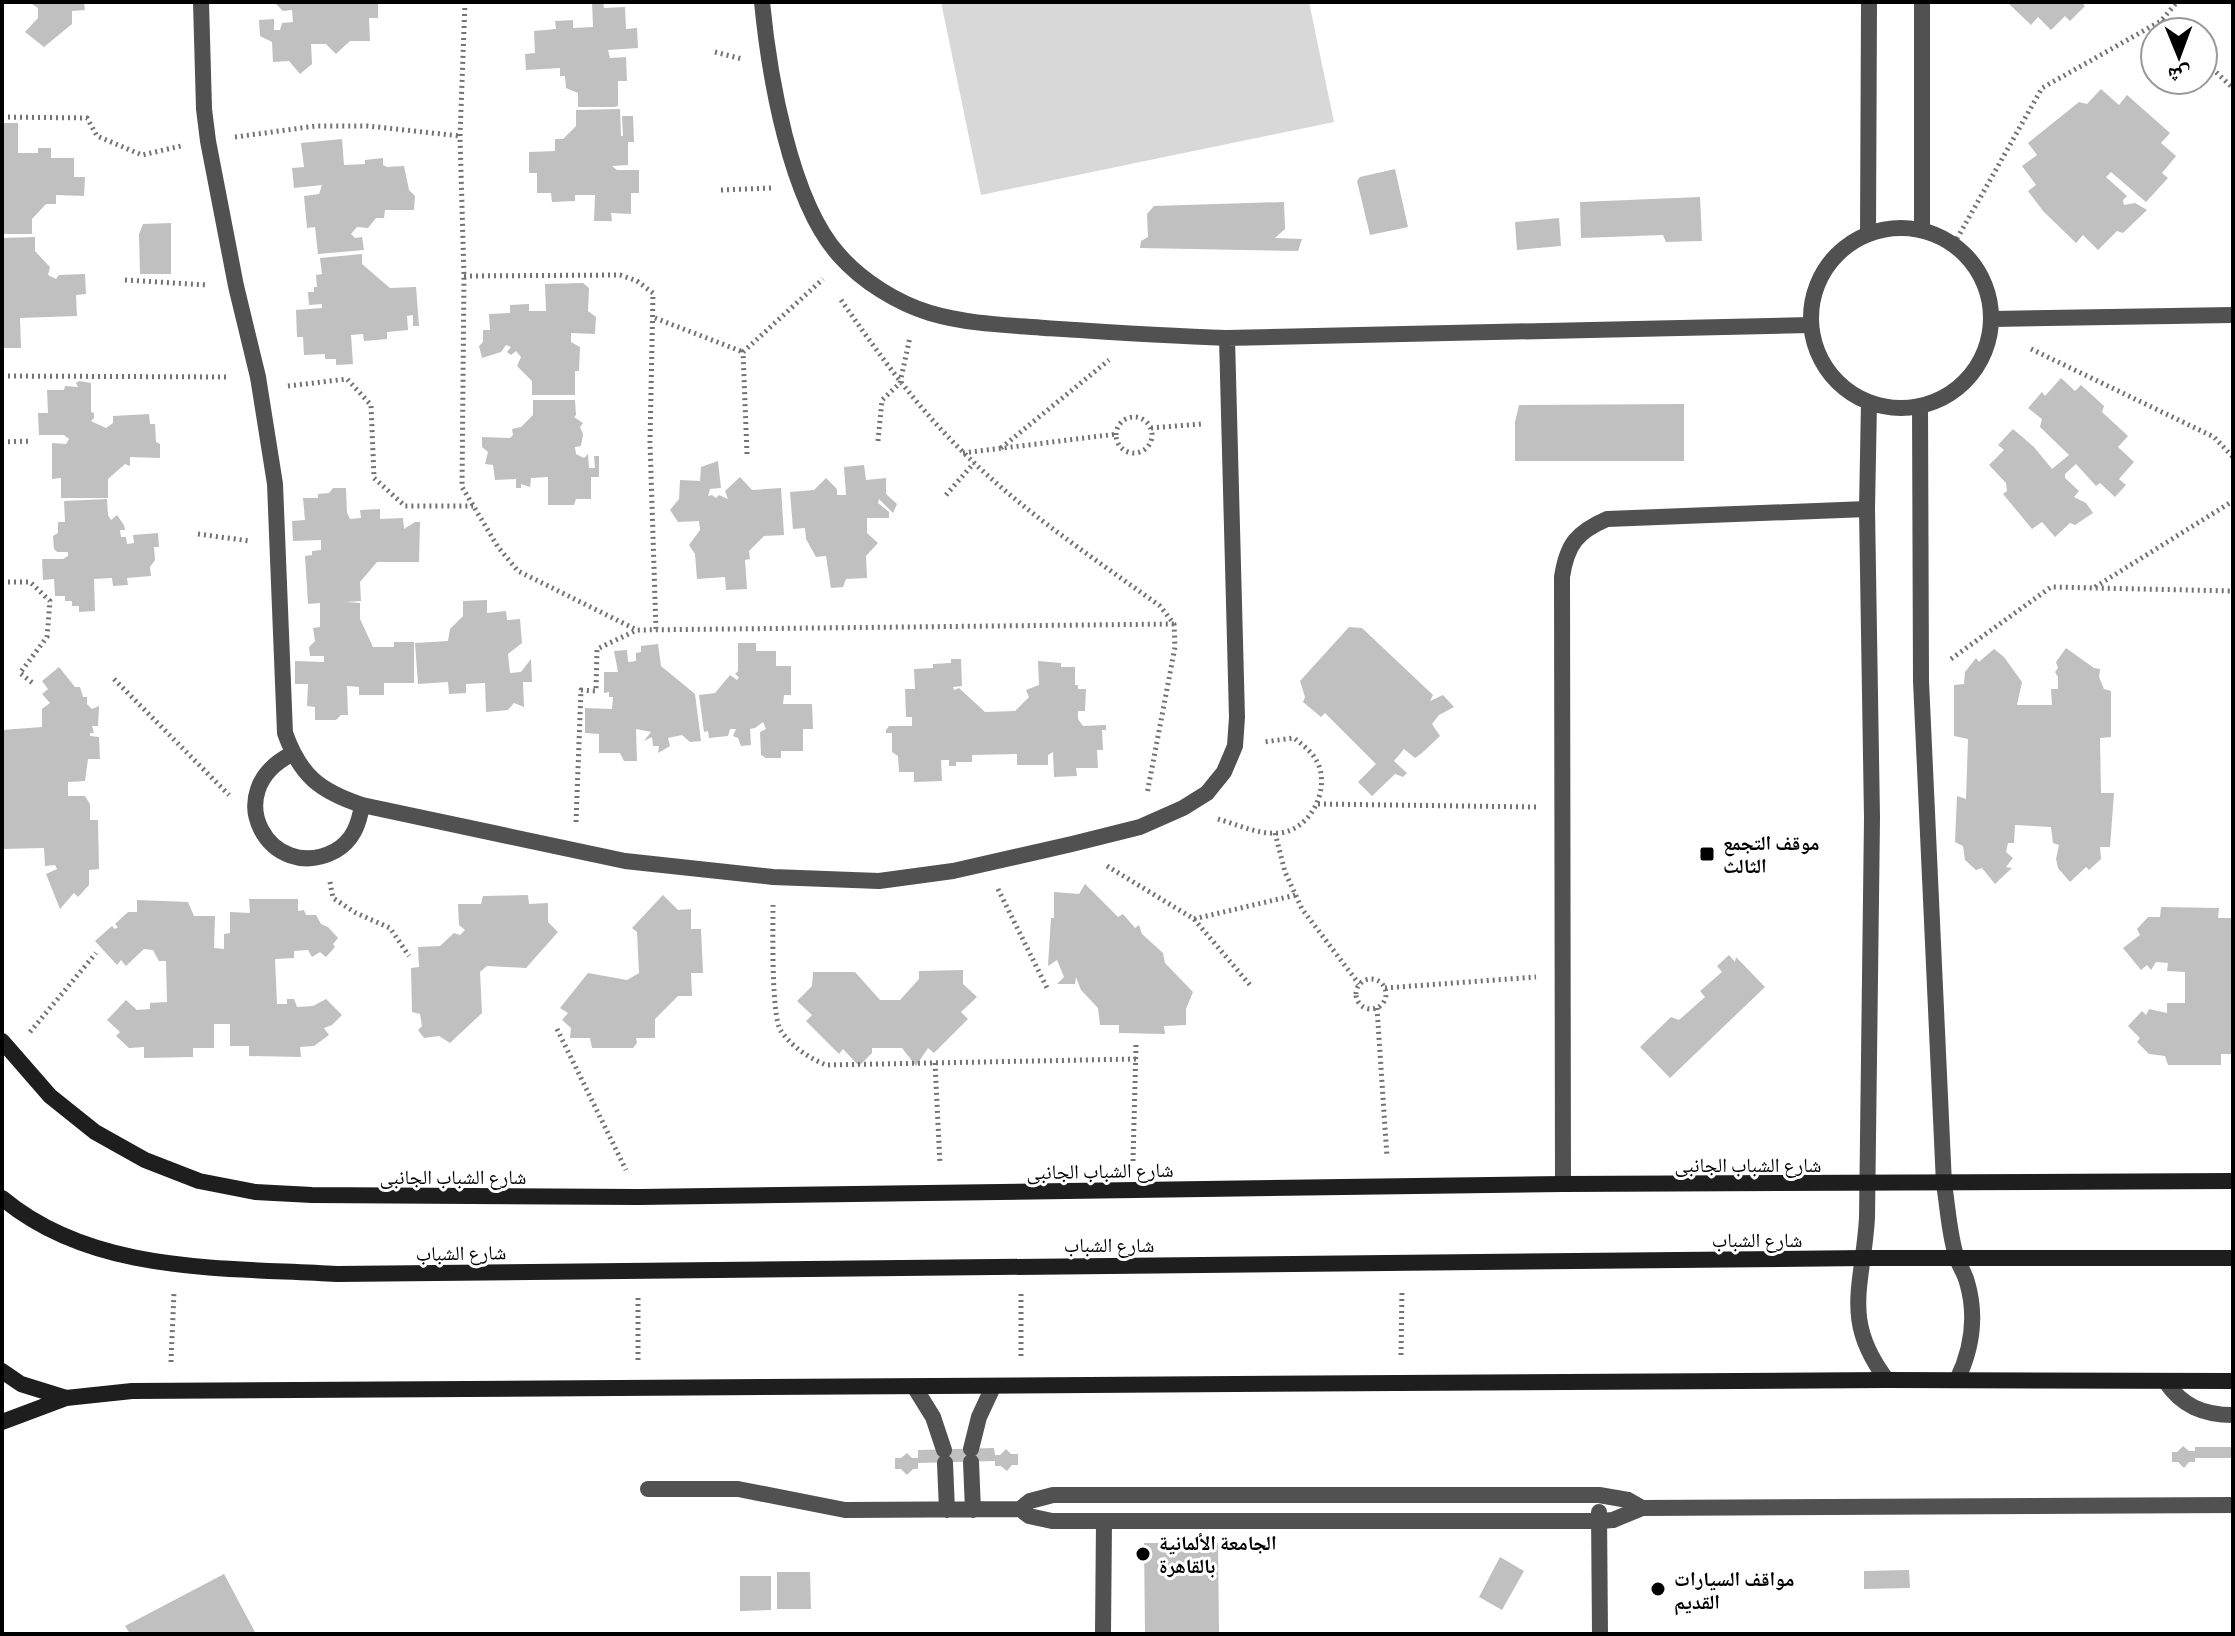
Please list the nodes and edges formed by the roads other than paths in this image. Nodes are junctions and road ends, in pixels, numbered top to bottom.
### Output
1 (201, 2) edge
2 (762, 2) edge
3 (1869, 2) edge
4 (1922, 2) edge
5 (1922, 229) junction
6 (1868, 234) junction
7 (2233, 315) edge
8 (1992, 324) junction
9 (1810, 325) junction
10 (1227, 338) junction
11 (1869, 402) junction
12 (1920, 406) junction
13 (1867, 509) junction
14 (292, 754) junction
15 (362, 805) junction
16 (6, 1048) edge
17 (2233, 1181) edge
18 (1563, 1184) junction
19 (1867, 1184) junction
20 (1944, 1184) junction
21 (2, 1198) edge
22 (20, 1213) junction
23 (2, 1221) edge
24 (1865, 1258) junction
25 (2233, 1258) edge
26 (1957, 1259) junction
27 (2, 1371) edge
28 (1887, 1380) junction
29 (1957, 1380) junction
30 (2165, 1381) junction
31 (2233, 1381) edge
32 (993, 1387) junction
33 (915, 1388) junction
34 (66, 1398) junction
35 (2233, 1415) edge
36 (2, 1422) edge
37 (2233, 1422) edge
38 (648, 1489) dead end
39 (1599, 1495) junction
40 (2233, 1505) edge
41 (1642, 1508) junction
42 (1020, 1509) junction
43 (947, 1510) junction
44 (973, 1510) junction
45 (1104, 1521) junction
46 (1600, 1521) junction
47 (1103, 1634) edge
48 (1600, 1634) edge

1 - 14 street
2 - 10 street
3 - 6 street
4 - 5 street
5 - 6 street
5 - 8 street
6 - 9 street
7 - 8 street
8 - 12 street
9 - 10 street
9 - 11 street
10 - 15 street
11 - 12 street
11 - 13 street
12 - 20 street
13 - 18 street
13 - 19 street
14 - 15 street
14 - 15 street
16 - 18 main road, شارع الشباب الجانبى
17 - 20 main road, شارع الشباب الجانبى
18 - 19 main road, شارع الشباب الجانبى
19 - 20 main road, شارع الشباب الجانبى
19 - 24 street
20 - 26 street
21 - 22 main road, شارع الشباب
22 - 23 main road
22 - 24 main road, شارع الشباب
24 - 26 main road, شارع الشباب
24 - 28 street
25 - 26 main road, شارع الشباب
26 - 29 street
27 - 34 main road
28 - 29 main road
28 - 32 main road
29 - 30 main road
30 - 31 main road
30 - 35 street
32 - 33 main road
32 - 44 street
33 - 34 main road
33 - 43 street
34 - 36 main road
35 - 37 street
38 - 43 street
39 - 41 street
39 - 42 street
39 - 46 street
40 - 41 street
41 - 46 street
42 - 44 street
42 - 45 street
43 - 44 street
45 - 46 street
45 - 47 street
46 - 48 street

